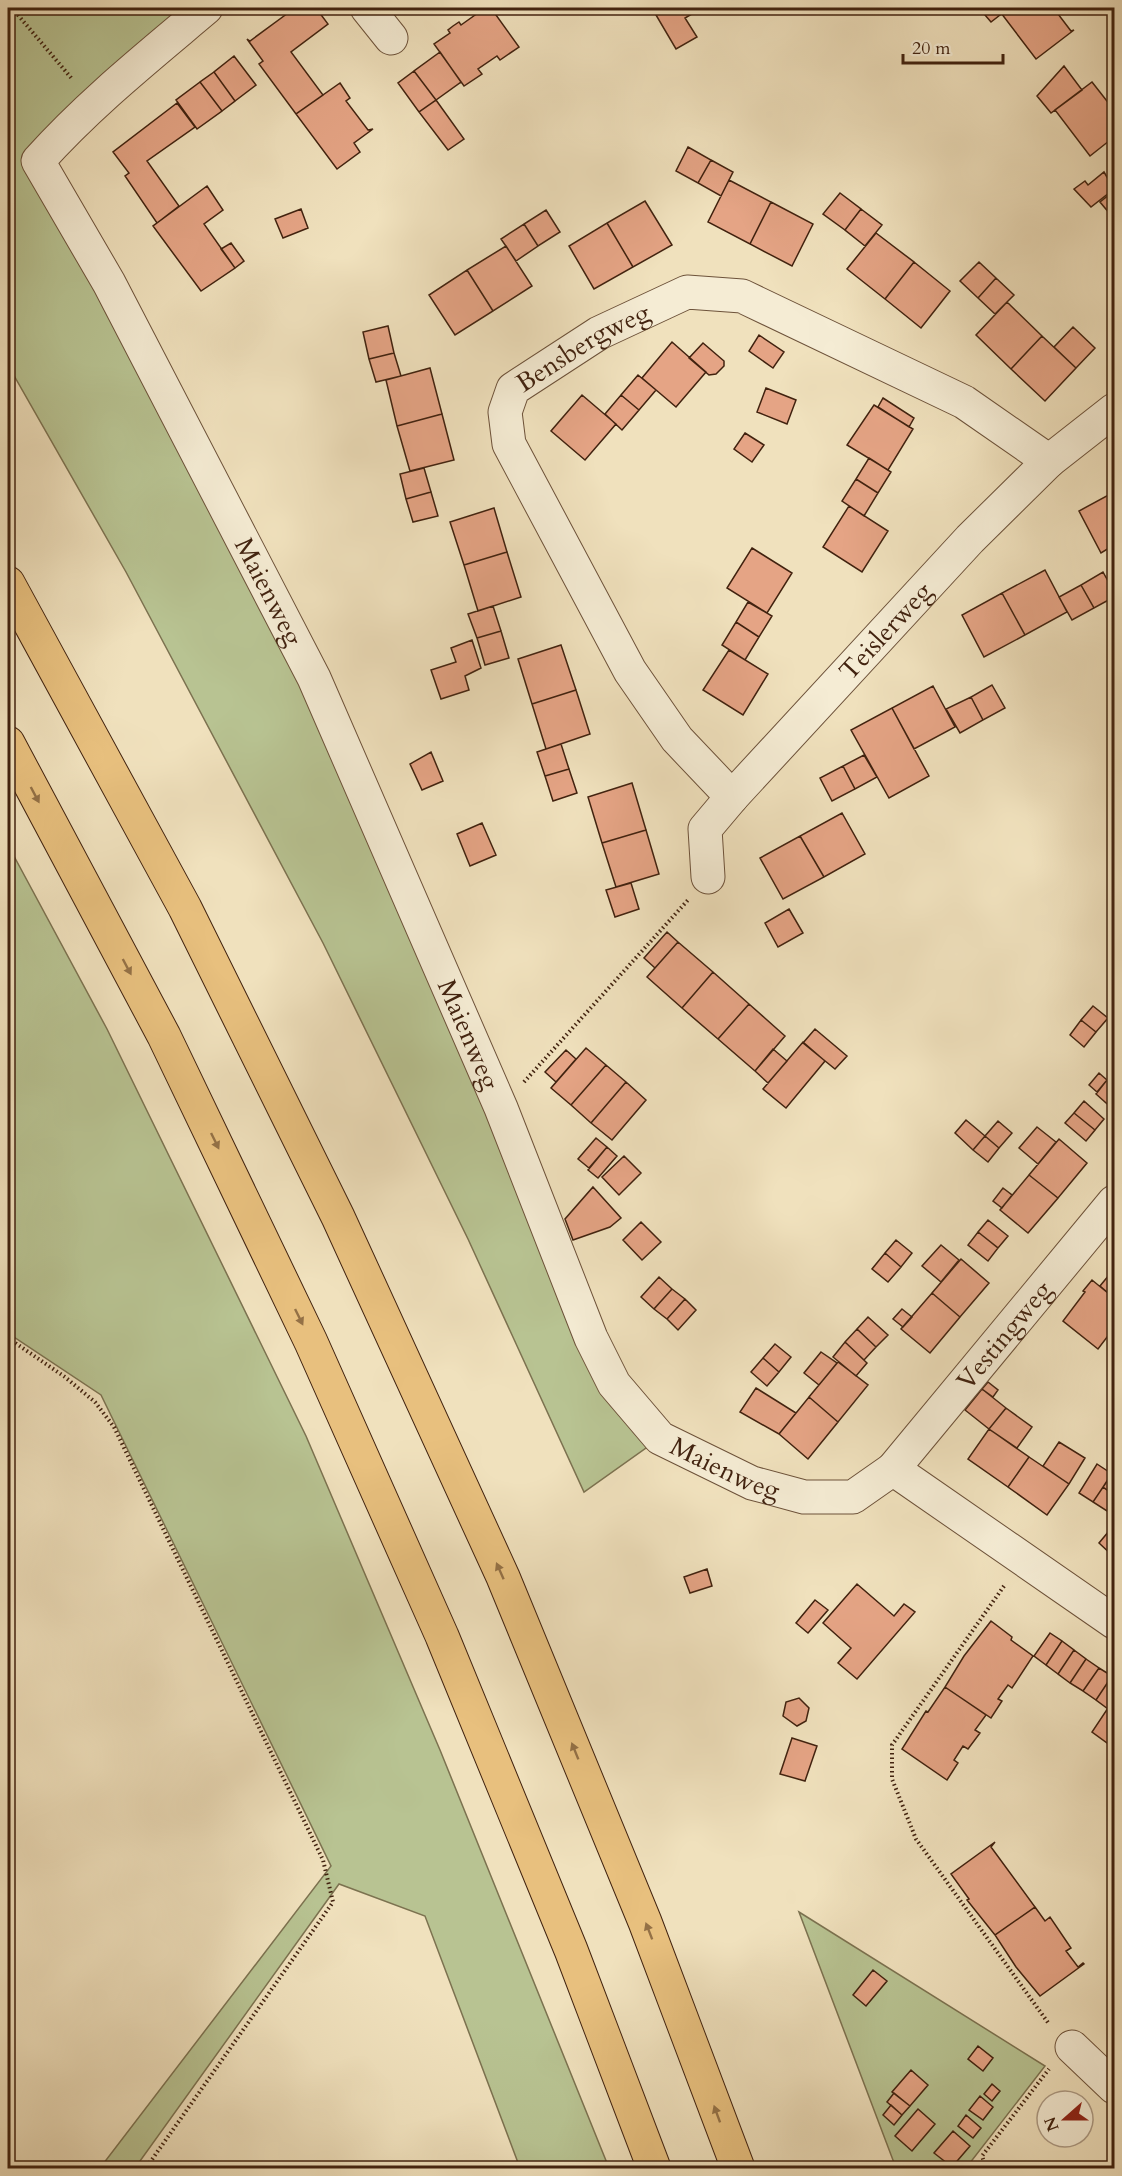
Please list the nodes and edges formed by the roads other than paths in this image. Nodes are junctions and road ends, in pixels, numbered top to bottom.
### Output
1 (206, 8) edge
2 (367, 8) edge
3 (390, 38) dead end
4 (1114, 410) edge
5 (1049, 461) junction
6 (8, 583) edge
7 (8, 743) edge
8 (732, 797) junction
9 (708, 877) road end
10 (1114, 1202) edge
11 (893, 1469) junction
12 (1114, 1622) edge
13 (1072, 2047) road end
14 (1114, 2087) edge
15 (654, 2169) edge
16 (738, 2169) edge

1 - 11 street, Maienweg
2 - 3 street
4 - 5 street, Teislerweg
5 - 8 street, Teislerweg
5 - 8 street, Bensbergweg
16 -> 6 highway
7 -> 15 highway
8 - 9 street, Teislerweg
10 - 11 street, Vestingweg
11 - 12 street
13 - 14 street

